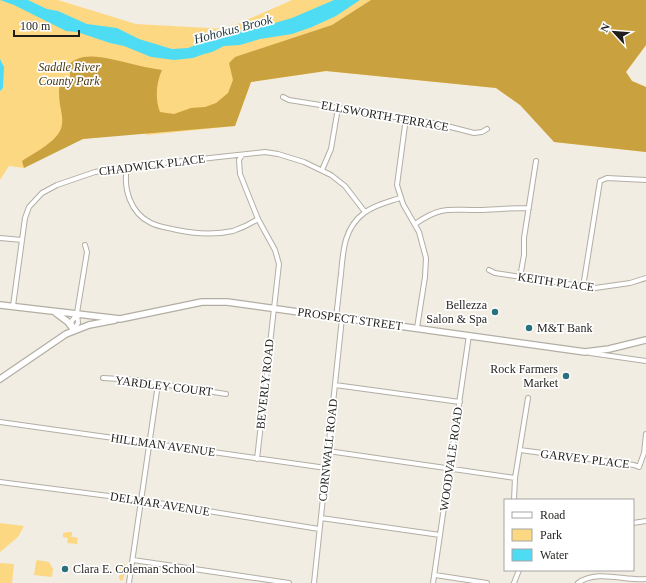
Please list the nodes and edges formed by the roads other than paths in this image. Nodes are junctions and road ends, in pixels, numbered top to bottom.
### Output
1 (283, 97) dead end
2 (338, 108) junction
3 (406, 118) junction
4 (486, 130) dead end
5 (242, 155) junction
6 (536, 161) dead end
7 (127, 167) junction
8 (322, 170) junction
9 (646, 180) edge
10 (400, 198) junction
11 (529, 208) junction
12 (365, 212) junction
13 (258, 219) junction
14 (415, 224) junction
15 (0, 238) edge
16 (22, 240) junction
17 (85, 245) dead end
18 (489, 270) dead end
19 (520, 277) junction
20 (646, 278) edge
21 (583, 287) junction
22 (0, 305) edge
23 (13, 306) junction
24 (273, 308) junction
25 (54, 311) junction
26 (77, 313) junction
27 (339, 318) junction
28 (120, 319) junction
29 (417, 328) junction
30 (74, 330) junction
31 (469, 335) junction
32 (646, 340) edge
33 (585, 352) junction
34 (646, 361) edge
35 (103, 378) dead end
36 (0, 379) edge
37 (158, 384) junction
38 (335, 385) junction
39 (226, 394) dead end
40 (528, 398) dead end
41 (460, 402) junction
42 (0, 422) edge
43 (646, 434) edge
44 (149, 444) junction
45 (520, 450) junction
46 (328, 451) junction
47 (257, 459) junction
48 (326, 468) junction
49 (450, 469) junction
50 (515, 478) junction
51 (0, 482) edge
52 (514, 499) edge
53 (140, 500) junction
54 (321, 518) junction
55 (646, 521) edge
56 (634, 523) edge
57 (319, 529) junction
58 (440, 535) junction
59 (133, 560) junction
60 (519, 571) edge
61 (434, 575) junction
62 (646, 579) edge
63 (129, 583) edge
64 (289, 583) edge
65 (314, 583) edge
66 (433, 583) edge
67 (487, 583) edge
68 (514, 583) edge
69 (578, 583) edge

1 - 2 street, ELLSWORTH TERRACE
2 - 3 street, ELLSWORTH TERRACE
2 - 8 street
3 - 4 street, ELLSWORTH TERRACE
3 - 10 street
5 - 7 street, CHADWICK PLACE
5 - 8 street, CHADWICK PLACE
5 - 13 street, BEVERLY ROAD
6 - 11 street
7 - 13 street
7 - 16 street, CHADWICK PLACE
8 - 12 street, CHADWICK PLACE
9 - 21 street
10 - 12 street
10 - 14 street
11 - 14 street
11 - 19 street
12 - 27 street, CORNWALL ROAD
13 - 24 street, BEVERLY ROAD
14 - 29 street
15 - 16 street
16 - 23 street, CHADWICK PLACE
17 - 26 street
18 - 19 street, KEITH PLACE
19 - 21 street, KEITH PLACE
20 - 21 street, KEITH PLACE
22 - 23 main road, PROSPECT STREET
23 - 25 main road, PROSPECT STREET
24 - 27 main road, PROSPECT STREET
24 - 28 main road, PROSPECT STREET
24 - 47 street, BEVERLY ROAD
25 - 26 main road, PROSPECT STREET
25 - 30 main road
26 - 28 main road, PROSPECT STREET
26 - 30 street
27 - 29 main road, PROSPECT STREET
27 - 38 street, CORNWALL ROAD
28 - 30 main road
29 - 31 main road, PROSPECT STREET
30 - 36 main road
31 - 33 main road, PROSPECT STREET
31 - 41 street, WOODVALE ROAD
32 - 33 main road
33 - 34 street, PROSPECT STREET
35 - 37 street, YARDLEY COURT
37 - 39 street, YARDLEY COURT
37 - 44 street
38 - 41 street
38 - 46 street, CORNWALL ROAD
40 - 45 street
41 - 49 street, WOODVALE ROAD
42 - 44 street, HILLMAN AVENUE
43 - 45 street, GARVEY PLACE
44 - 47 street, HILLMAN AVENUE
44 - 53 street
45 - 50 street
46 - 48 street, CORNWALL ROAD
46 - 49 street
47 - 48 street, HILLMAN AVENUE
48 - 54 street, CORNWALL ROAD
49 - 50 street
49 - 58 street, WOODVALE ROAD
50 - 52 street
51 - 53 street, DELMAR AVENUE
53 - 57 street, DELMAR AVENUE
53 - 59 street
54 - 57 street, CORNWALL ROAD
54 - 58 street
55 - 56 street
57 - 65 street, CORNWALL ROAD
58 - 61 street, WOODVALE ROAD
59 - 63 street
59 - 64 street
60 - 68 street
61 - 66 street, WOODVALE ROAD
61 - 67 street
62 - 69 street

